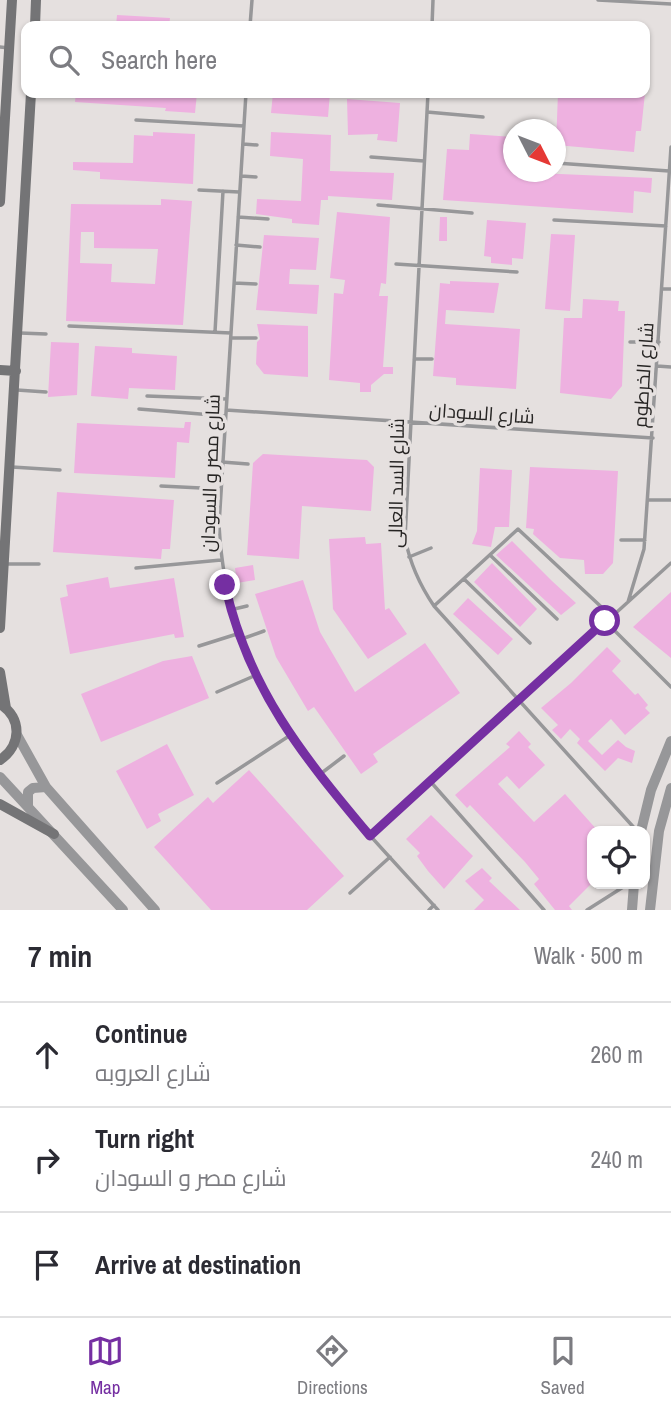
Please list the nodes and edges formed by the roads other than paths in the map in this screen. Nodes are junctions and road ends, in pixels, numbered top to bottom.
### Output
1 (12, 0) edge
2 (36, 0) edge
3 (252, 0) edge
4 (433, 0) edge
5 (598, 0) edge
6 (671, 4) edge
7 (35, 21) edge
8 (250, 21) edge
9 (432, 21) edge
10 (5, 48) edge
11 (31, 98) edge
12 (246, 98) edge
13 (428, 98) edge
14 (427, 112) junction
15 (483, 117) dead end
16 (136, 120) dead end
17 (244, 125) junction
18 (243, 144) junction
19 (257, 145) dead end
20 (671, 147) edge
21 (371, 157) dead end
22 (424, 161) junction
23 (566, 164) edge
24 (669, 171) edge
25 (241, 176) junction
26 (256, 177) dead end
27 (670, 178) edge
28 (199, 190) dead end
29 (223, 191) junction
30 (239, 192) junction
31 (0, 202) edge
32 (378, 205) dead end
33 (422, 210) junction
34 (471, 213) dead end
35 (238, 217) junction
36 (268, 219) dead end
37 (554, 220) dead end
38 (669, 220) edge
39 (666, 226) junction
40 (236, 246) junction
41 (260, 247) dead end
42 (396, 264) dead end
43 (419, 265) junction
44 (664, 266) junction
45 (671, 266) edge
46 (517, 272) dead end
47 (234, 284) junction
48 (256, 284) dead end
49 (662, 289) junction
50 (671, 289) edge
51 (69, 326) dead end
52 (215, 332) junction
53 (18, 333) junction
54 (46, 334) dead end
55 (230, 335) junction
56 (256, 338) dead end
57 (630, 342) dead end
58 (659, 342) junction
59 (414, 359) junction
60 (432, 359) dead end
61 (657, 366) junction
62 (671, 367) edge
63 (0, 370) edge
64 (16, 371) junction
65 (15, 390) junction
66 (46, 392) dead end
67 (147, 396) dead end
68 (226, 399) junction
69 (139, 409) dead end
70 (225, 413) junction
71 (410, 422) junction
72 (653, 438) junction
73 (222, 463) junction
74 (248, 464) dead end
75 (10, 467) junction
76 (60, 470) dead end
77 (161, 486) dead end
78 (221, 489) junction
79 (648, 500) junction
80 (671, 500) edge
81 (621, 540) dead end
82 (645, 540) junction
83 (431, 548) dead end
84 (489, 554) junction
85 (409, 556) junction
86 (221, 560) junction
87 (671, 563) edge
88 (4, 564) junction
89 (39, 564) dead end
90 (136, 568) dead end
91 (464, 579) junction
92 (628, 602) junction
93 (247, 606) dead end
94 (434, 606) junction
95 (230, 610) junction
96 (611, 616) junction
97 (557, 618) dead end
98 (605, 621) junction
99 (0, 628) edge
100 (264, 631) dead end
101 (237, 634) junction
102 (240, 640) junction
103 (530, 643) dead end
104 (199, 646) dead end
105 (0, 672) edge
106 (254, 676) junction
107 (671, 688) edge
108 (217, 692) dead end
109 (518, 700) junction
110 (3, 706) edge
111 (17, 735) junction
112 (289, 736) junction
113 (671, 741) edge
114 (344, 756) dead end
115 (0, 760) edge
116 (319, 775) junction
117 (0, 777) edge
118 (430, 781) junction
119 (217, 783) dead end
120 (46, 787) junction
121 (671, 788) edge
122 (0, 804) edge
123 (28, 805) junction
124 (634, 826) edge
125 (640, 826) edge
126 (54, 834) junction
127 (370, 836) junction
128 (390, 857) junction
129 (620, 889) edge
130 (634, 889) edge
131 (349, 893) dead end
132 (434, 905) junction
133 (123, 910) edge
134 (155, 910) edge
135 (429, 910) edge
136 (438, 910) edge
137 (544, 910) edge
138 (587, 910) edge
139 (632, 910) edge
140 (650, 910) edge

1 - 10 main road
2 - 7 main road
3 - 8 lane
4 - 9 lane
5 - 6 lane
10 - 31 main road
11 - 53 main road
12 - 17 lane, شارع مصر و السودان
13 - 14 lane, شارع السد العالى
14 - 15 lane
14 - 22 lane, شارع السد العالى
16 - 17 lane
17 - 18 lane, شارع مصر و السودان
18 - 19 lane
18 - 25 lane, شارع مصر و السودان
20 - 24 lane, شارع الخرطوم
21 - 22 lane
22 - 33 lane, شارع السد العالى
23 - 24 lane
24 - 27 lane, شارع الخرطوم
25 - 26 lane
25 - 30 lane, شارع مصر و السودان
27 - 38 lane, شارع الخرطوم
28 - 29 lane
29 - 30 lane
29 - 52 lane
30 - 35 lane, شارع مصر و السودان
32 - 33 lane
33 - 34 lane
33 - 43 lane, شارع السد العالى
35 - 36 lane
35 - 40 lane, شارع مصر و السودان
37 - 39 lane
38 - 39 lane, شارع الخرطوم
39 - 44 lane, شارع الخرطوم
40 - 41 lane
40 - 47 lane, شارع مصر و السودان
42 - 43 lane
43 - 46 lane
43 - 59 lane, شارع السد العالى
44 - 45 lane
44 - 49 lane, شارع الخرطوم
47 - 48 lane
47 - 55 lane, شارع مصر و السودان
49 - 50 lane
49 - 58 lane, شارع الخرطوم
51 - 52 lane
52 - 55 lane
53 - 54 lane
53 - 64 main road
55 - 56 lane
55 - 68 lane, شارع مصر و السودان
57 - 58 lane
58 - 61 lane, شارع الخرطوم
59 - 60 lane
59 - 71 lane, شارع السد العالى
61 - 62 lane
61 - 72 lane, شارع الخرطوم
63 - 64 main road
64 - 65 main road
65 - 66 lane
65 - 75 main road
67 - 68 lane
68 - 70 lane, شارع مصر و السودان
69 - 70 lane, شارع السودان
70 - 71 lane, شارع السودان
70 - 73 lane, شارع مصر و السودان
71 - 72 lane, شارع السودان
71 - 85 lane, شارع السد العالى
72 - 79 lane, شارع الخرطوم
73 - 74 lane
73 - 78 lane, شارع مصر و السودان
75 - 76 lane
75 - 88 main road
77 - 78 lane
78 - 86 lane, شارع مصر و السودان
79 - 80 lane
79 - 82 lane, شارع الخرطوم
81 - 82 lane
82 - 92 lane, شارع الخرطوم
83 - 85 lane
84 - 91 lane
84 - 96 lane
84 - 97 lane
85 - 94 lane, شارع السد العالى
86 - 90 lane
86 - 95 lane, شارع مصر و السودان
87 - 92 lane
88 - 89 lane
88 - 99 main road
91 - 94 lane
91 - 103 lane
92 - 96 lane
93 - 95 lane
94 - 109 lane, شارع السد العالى
95 - 101 lane, شارع مصر و السودان
96 - 98 lane
98 - 107 lane
98 - 109 lane
100 - 102 lane
101 - 102 lane, شارع مصر و السودان
101 - 104 lane
102 - 106 lane, شارع مصر و السودان
105 - 110 main road
106 - 108 lane
106 - 112 lane, شارع مصر و السودان
109 - 118 lane
109 - 124 lane, شارع السد العالى
110 - 111 main road
111 - 115 main road
111 - 120 street
112 - 116 lane, شارع مصر و السودان
112 - 119 lane
113 - 125 street
114 - 116 lane
116 - 127 lane, شارع مصر و السودان
117 - 123 street
118 - 127 lane
118 - 137 lane
120 - 123 street
120 - 134 street
121 - 140 street
122 - 126 main road
123 - 126 street
126 - 133 street
127 - 128 lane, شارع مصر و السودان
128 - 131 lane
128 - 132 lane, شارع مصر و السودان
129 - 138 lane
130 - 139 street
132 - 135 lane
132 - 136 lane, شارع مصر و السودان

